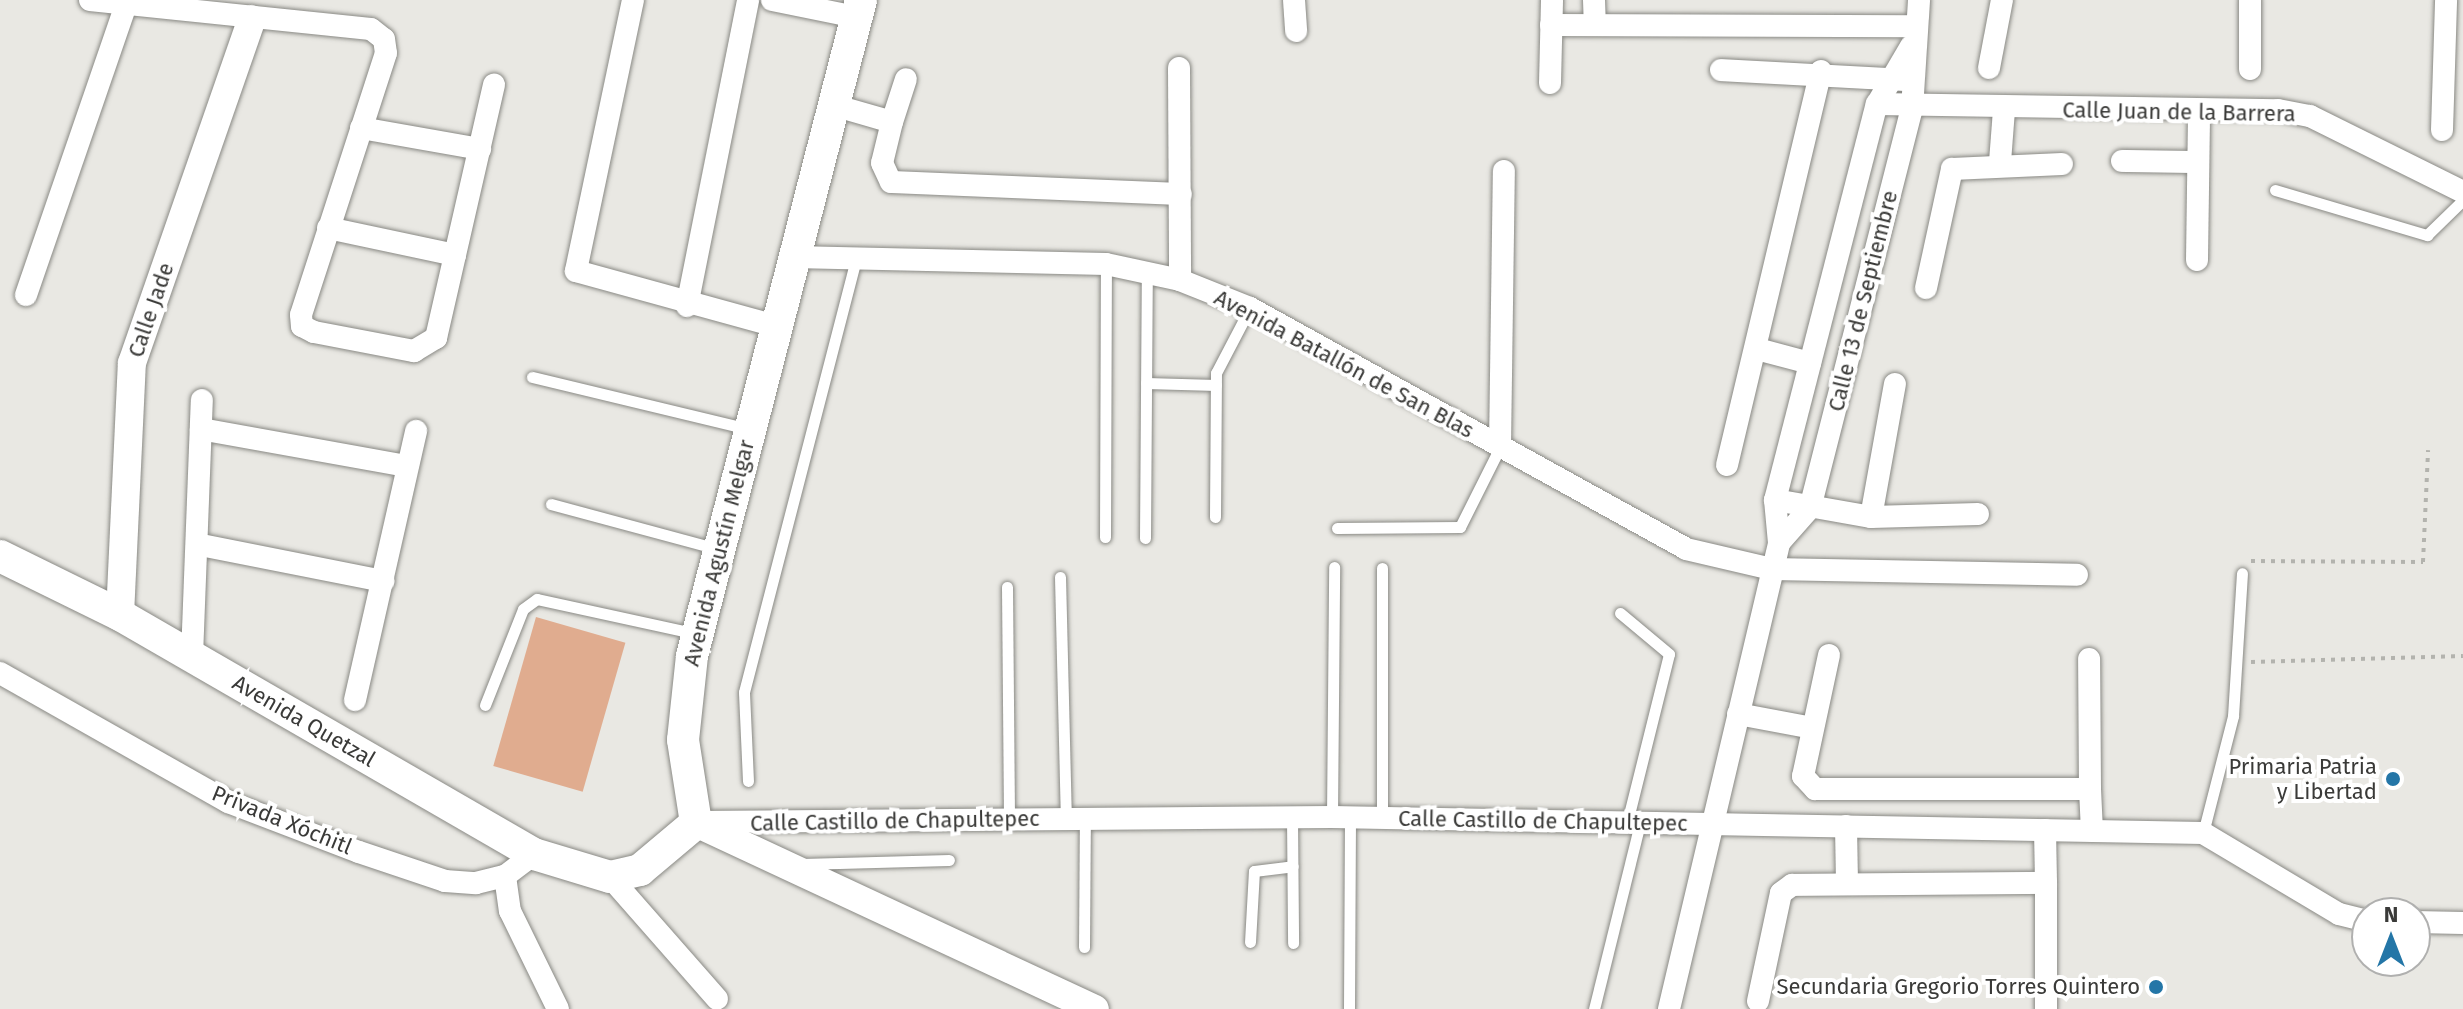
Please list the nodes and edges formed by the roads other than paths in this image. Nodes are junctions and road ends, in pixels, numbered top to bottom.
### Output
1 (90, 0) edge
2 (633, 0) edge
3 (748, 0) edge
4 (772, 0) edge
5 (1294, 0) edge
6 (1552, 0) edge
7 (1594, 0) edge
8 (1919, 0) edge
9 (2002, 0) edge
10 (2250, 0) edge
11 (2446, 0) edge
12 (126, 5) junction
13 (858, 9) edge
14 (252, 19) junction
15 (1551, 25) junction
16 (1595, 25) junction
17 (1296, 31) dead end
18 (1913, 36) junction
19 (1179, 68) dead end
20 (1989, 68) dead end
21 (2250, 69) dead end
22 (1721, 70) dead end
23 (1821, 71) junction
24 (1890, 78) junction
25 (906, 79) dead end
26 (1913, 81) junction
27 (1550, 83) dead end
28 (494, 85) dead end
29 (1877, 104) junction
30 (833, 105) junction
31 (1912, 109) junction
32 (2004, 110) junction
33 (2199, 110) junction
34 (892, 122) junction
35 (361, 128) junction
36 (2442, 130) dead end
37 (480, 149) junction
38 (2122, 161) dead end
39 (2000, 162) junction
40 (2198, 162) junction
41 (2062, 164) dead end
42 (1504, 171) dead end
43 (2275, 190) dead end
44 (2463, 192) edge
45 (1181, 194) junction
46 (2463, 200) edge
47 (328, 228) junction
48 (455, 255) junction
49 (858, 255) junction
50 (793, 257) junction
51 (2197, 260) dead end
52 (1106, 264) junction
53 (1147, 273) junction
54 (1180, 280) junction
55 (1926, 288) dead end
56 (26, 295) dead end
57 (687, 306) junction
58 (1250, 308) junction
59 (776, 326) junction
60 (1757, 349) junction
61 (1810, 363) junction
62 (532, 377) dead end
63 (1146, 383) junction
64 (1895, 384) dead end
65 (1216, 385) junction
66 (202, 400) dead end
67 (201, 429) junction
68 (749, 429) junction
69 (416, 431) dead end
70 (1500, 447) junction
71 (1727, 465) dead end
72 (407, 466) junction
73 (1775, 500) junction
74 (551, 504) dead end
75 (1810, 508) junction
76 (1978, 514) dead end
77 (1215, 517) dead end
78 (1871, 517) junction
79 (1337, 528) dead end
80 (1105, 537) dead end
81 (1145, 538) dead end
82 (1779, 543) junction
83 (201, 545) junction
84 (719, 549) junction
85 (0, 556) edge
86 (1334, 567) dead end
87 (1382, 568) dead end
88 (1772, 569) junction
89 (2242, 573) road end
90 (2077, 575) dead end
91 (1060, 577) dead end
92 (383, 581) junction
93 (1007, 587) dead end
94 (1620, 613) dead end
95 (120, 615) junction
96 (697, 635) junction
97 (1829, 655) dead end
98 (192, 656) junction
99 (2089, 659) dead end
100 (0, 673) edge
101 (355, 700) dead end
102 (485, 705) dead end
103 (1738, 714) junction
104 (1813, 728) junction
105 (748, 781) dead end
106 (2090, 789) junction
107 (1292, 817) junction
108 (1341, 817) junction
109 (1382, 818) junction
110 (1076, 819) junction
111 (1009, 820) junction
112 (1633, 822) junction
113 (696, 823) junction
114 (1713, 824) junction
115 (1846, 826) junction
116 (2045, 830) junction
117 (2092, 831) junction
118 (2203, 833) junction
119 (534, 854) junction
120 (949, 860) dead end
121 (788, 865) junction
122 (1293, 866) junction
123 (505, 876) junction
124 (610, 877) junction
125 (1847, 883) junction
126 (2046, 883) junction
127 (2351, 917) edge
128 (2431, 922) edge
129 (2463, 923) edge
130 (1250, 942) dead end
131 (1293, 943) dead end
132 (1084, 947) dead end
133 (717, 999) dead end
134 (1758, 1001) dead end
135 (558, 1009) edge
136 (1095, 1009) edge
137 (1349, 1009) edge
138 (1594, 1009) edge
139 (1669, 1009) edge
140 (2046, 1009) edge

1 - 12 street
2 - 57 street
3 - 57 street
4 - 13 street
5 - 17 street
6 - 15 street
7 - 16 street
8 - 18 street, Calle 13 de Septiembre
9 - 20 street
10 - 21 street
11 - 36 street
12 - 14 street
12 - 56 street
13 - 30 main road, Avenida Agustín Melgar
14 - 35 street
14 - 95 street, Calle Jade
15 - 16 street
15 - 27 street
16 - 18 street
18 - 24 street, Calle 13 de Septiembre
18 - 26 street, Calle 13 de Septiembre
19 - 45 street
22 - 23 street
23 - 24 street
23 - 60 street
24 - 26 street
24 - 29 street, Calle 13 de Septiembre
25 - 34 street
26 - 31 street, Calle 13 de Septiembre
28 - 37 street
29 - 31 street, Calle Juan de la Barrera
29 - 61 street, Calle 13 de Septiembre
30 - 34 street
30 - 50 main road, Avenida Agustín Melgar
31 - 32 street, Calle Juan de la Barrera
31 - 75 street, Calle 13 de Septiembre
32 - 33 street, Calle Juan de la Barrera
32 - 39 street
33 - 40 street
33 - 44 street, Calle Juan de la Barrera
34 - 45 street
35 - 37 street
35 - 47 street
37 - 48 street
38 - 40 street
39 - 41 street
39 - 55 street
40 - 51 street
42 - 70 street
43 - 46 lane
45 - 54 street
47 - 48 street
47 - 48 street
49 - 50 street, Avenida Batallón de San Blas
49 - 52 street, Avenida Batallón de San Blas
49 - 105 lane
50 - 59 main road, Avenida Agustín Melgar
52 - 53 street, Avenida Batallón de San Blas
52 - 80 lane
53 - 54 street, Avenida Batallón de San Blas
53 - 63 lane
54 - 58 street, Avenida Batallón de San Blas
57 - 59 street
58 - 65 lane
58 - 70 street, Avenida Batallón de San Blas
59 - 68 main road, Avenida Agustín Melgar
60 - 61 street
60 - 71 street
61 - 73 street, Calle 13 de Septiembre
62 - 68 lane
63 - 65 lane
63 - 81 lane
64 - 78 street
65 - 77 lane
66 - 67 street
67 - 72 street
67 - 83 street
68 - 84 main road, Avenida Agustín Melgar
69 - 72 street
70 - 79 lane
70 - 88 street, Avenida Batallón de San Blas
72 - 92 street
73 - 75 street
73 - 82 street, Calle 13 de Septiembre
74 - 84 lane
75 - 78 street
75 - 82 street, Calle 13 de Septiembre
76 - 78 street
82 - 88 street, Calle 13 de Septiembre
83 - 92 street
83 - 98 street
84 - 96 main road, Avenida Agustín Melgar
85 - 95 main road, Avenida Quetzal
86 - 108 lane
87 - 109 lane
88 - 90 street, Avenida Batallón de San Blas
88 - 103 street, Calle 13 de Septiembre
89 - 118 lane
91 - 110 lane
92 - 101 street
93 - 111 lane
94 - 112 lane
95 - 98 main road, Avenida Quetzal
96 - 102 lane
96 - 113 main road, Avenida Agustín Melgar
97 - 104 street
98 - 119 main road, Avenida Quetzal
99 - 106 street
100 - 123 street, Privada Xóchitl
103 - 104 street
103 - 114 street, Calle 13 de Septiembre
104 - 106 street
106 - 117 street
107 - 108 street, Calle Castillo de Chapultepec
107 - 110 street, Calle Castillo de Chapultepec
107 - 122 lane
108 - 109 street, Calle Castillo de Chapultepec
108 - 137 lane
109 - 112 street, Calle Castillo de Chapultepec
110 - 111 street, Calle Castillo de Chapultepec
110 - 132 lane
111 - 113 street, Calle Castillo de Chapultepec
112 - 114 street, Calle Castillo de Chapultepec
112 - 138 lane
113 - 121 street
113 - 124 main road
114 - 115 street, Calle Castillo de Chapultepec
114 - 139 street, Calle 13 de Septiembre
115 - 116 street, Calle Castillo de Chapultepec
115 - 125 street
116 - 117 street, Calle Castillo de Chapultepec
116 - 126 street
117 - 118 street, Calle Castillo de Chapultepec
118 - 127 street, Calle Castillo de Chapultepec
119 - 123 street
119 - 124 main road, Avenida Quetzal
120 - 121 lane
121 - 136 street
122 - 130 lane
122 - 131 lane
123 - 135 street
124 - 133 street
125 - 126 street
125 - 134 street
126 - 140 street
128 - 129 street

